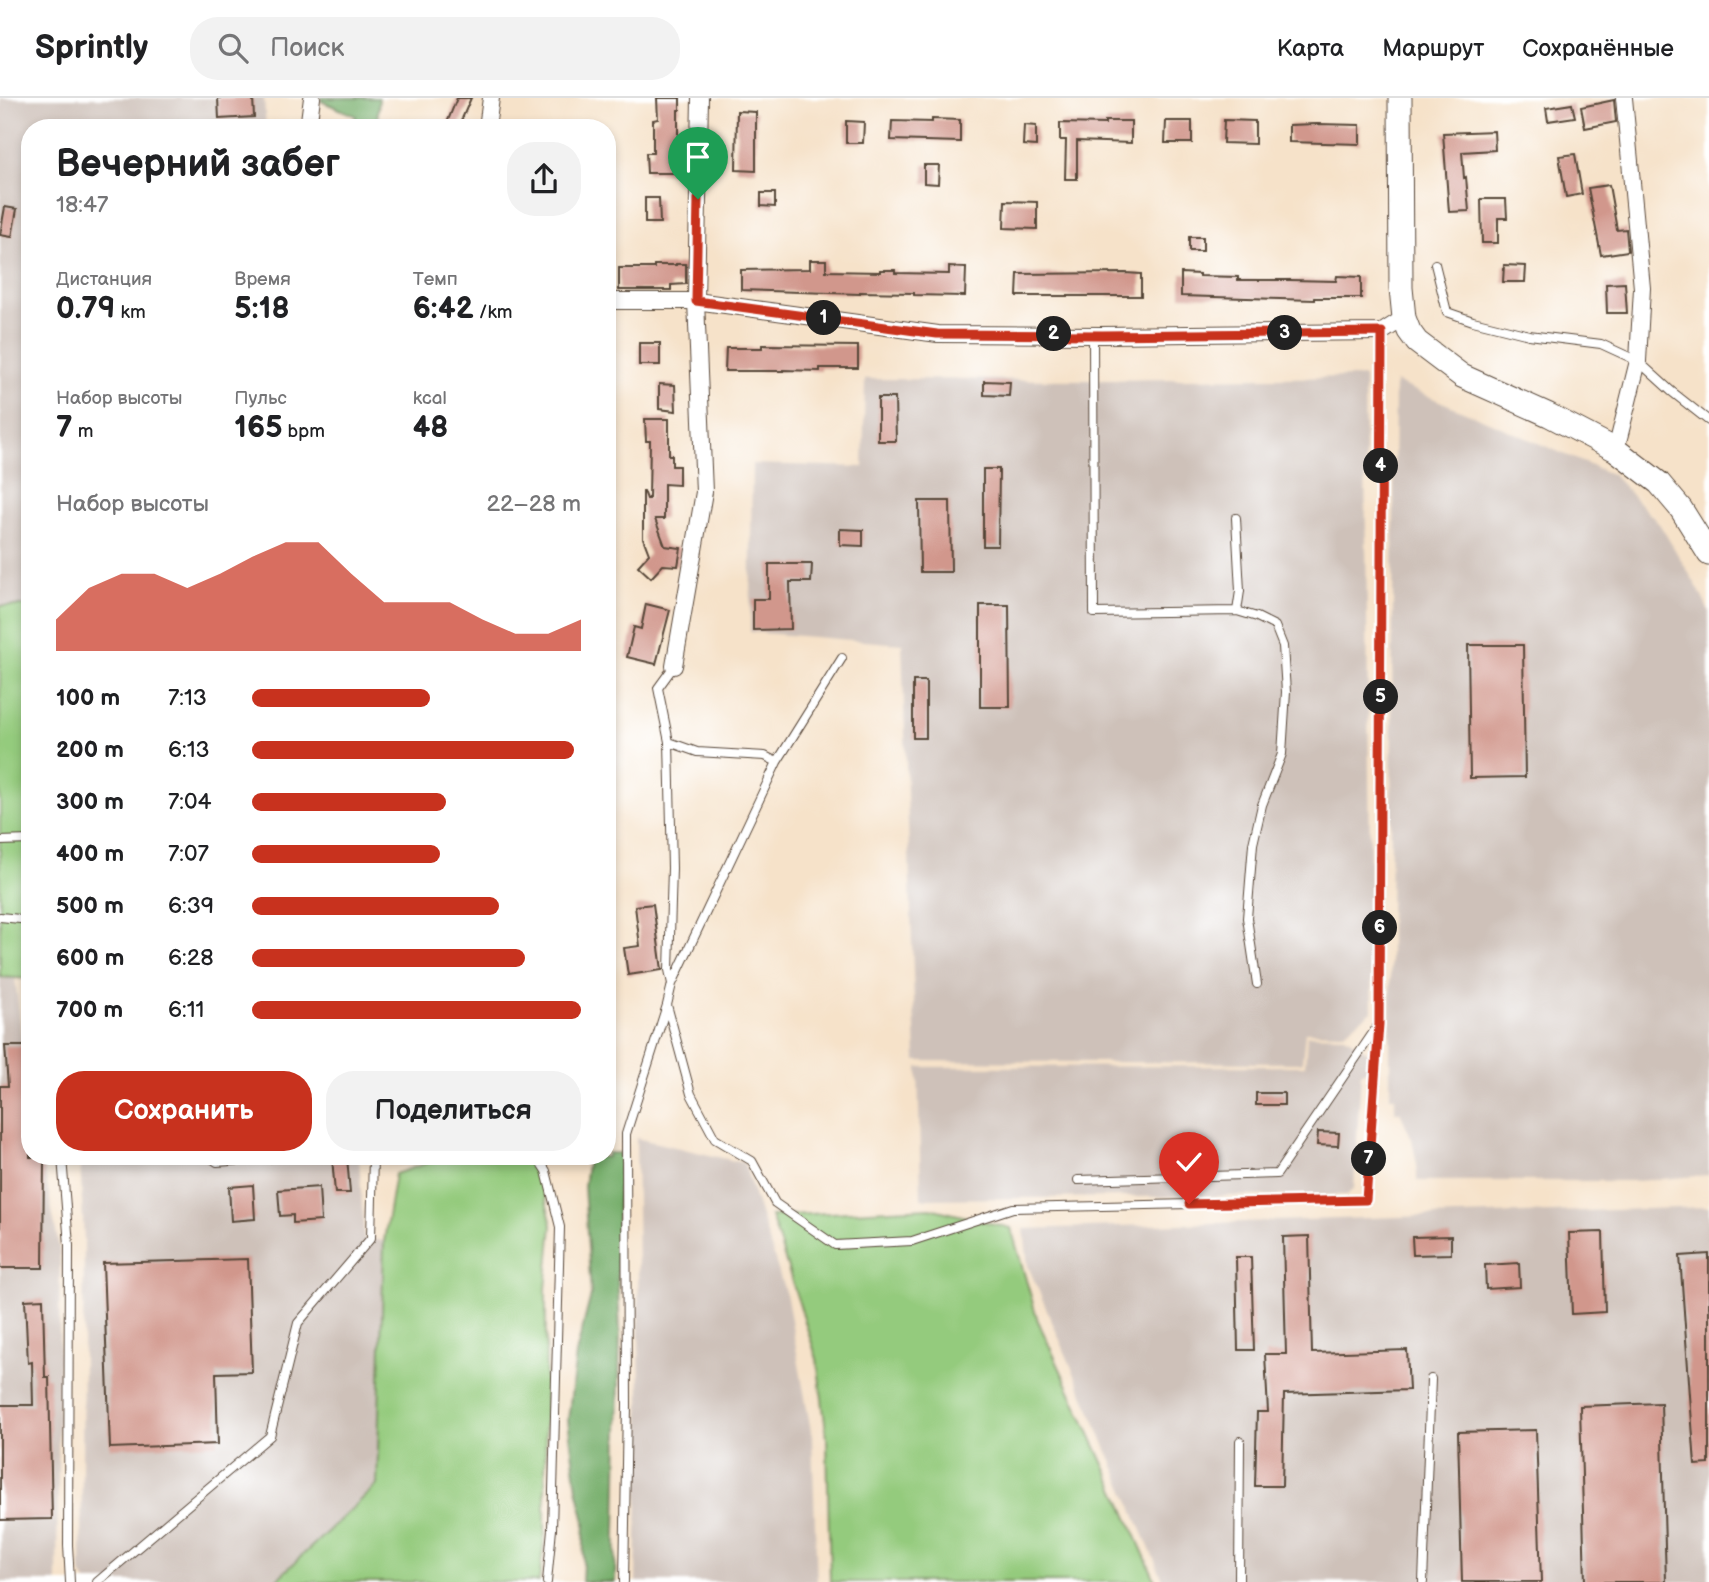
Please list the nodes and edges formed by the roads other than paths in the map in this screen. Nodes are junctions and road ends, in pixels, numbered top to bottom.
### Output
1 (312, 98) edge
2 (491, 98) edge
3 (700, 98) edge
4 (1400, 98) edge
5 (1624, 98) edge
6 (309, 119) edge
7 (489, 119) edge
8 (1435, 264) dead end
9 (616, 301) edge
10 (696, 301) junction
11 (1404, 318) junction
12 (1382, 332) junction
13 (1093, 334) junction
14 (1638, 360) junction
15 (1709, 421) edge
16 (1616, 450) junction
17 (1237, 518) dead end
18 (1709, 554) edge
19 (1237, 611) junction
20 (842, 658) dead end
21 (674, 666) joint
22 (669, 742) junction
23 (777, 762) junction
24 (21, 840) edge
25 (0, 841) edge
26 (0, 917) edge
27 (21, 919) edge
28 (672, 984) junction
29 (1257, 984) dead end
30 (667, 1005) junction
31 (1379, 1024) junction
32 (63, 1165) edge
33 (373, 1165) edge
34 (542, 1165) edge
35 (1078, 1180) dead end
36 (1431, 1379) dead end
37 (1240, 1441) dead end
38 (69, 1582) edge
39 (97, 1582) edge
40 (547, 1582) edge
41 (624, 1582) edge
42 (1239, 1582) edge
43 (1423, 1582) edge

1 - 6 street
2 - 7 street
3 - 10 street
4 - 11 main road
5 - 14 street
8 - 14 lane
9 - 10 street
10 - 13 street
10 - 21 street
11 - 12 street
11 - 16 main road
12 - 13 street
12 - 31 lane
13 - 19 lane
14 - 15 lane
14 - 16 street
16 - 18 main road
17 - 19 lane
19 - 29 lane
20 - 23 lane
21 - 22 lane
22 - 23 lane
22 - 28 lane
23 - 28 lane
24 - 25 lane
26 - 27 lane
28 - 30 lane
30 - 31 lane
30 - 41 lane
31 - 35 lane
32 - 38 lane
33 - 39 lane
34 - 40 lane
36 - 43 lane
37 - 42 lane

